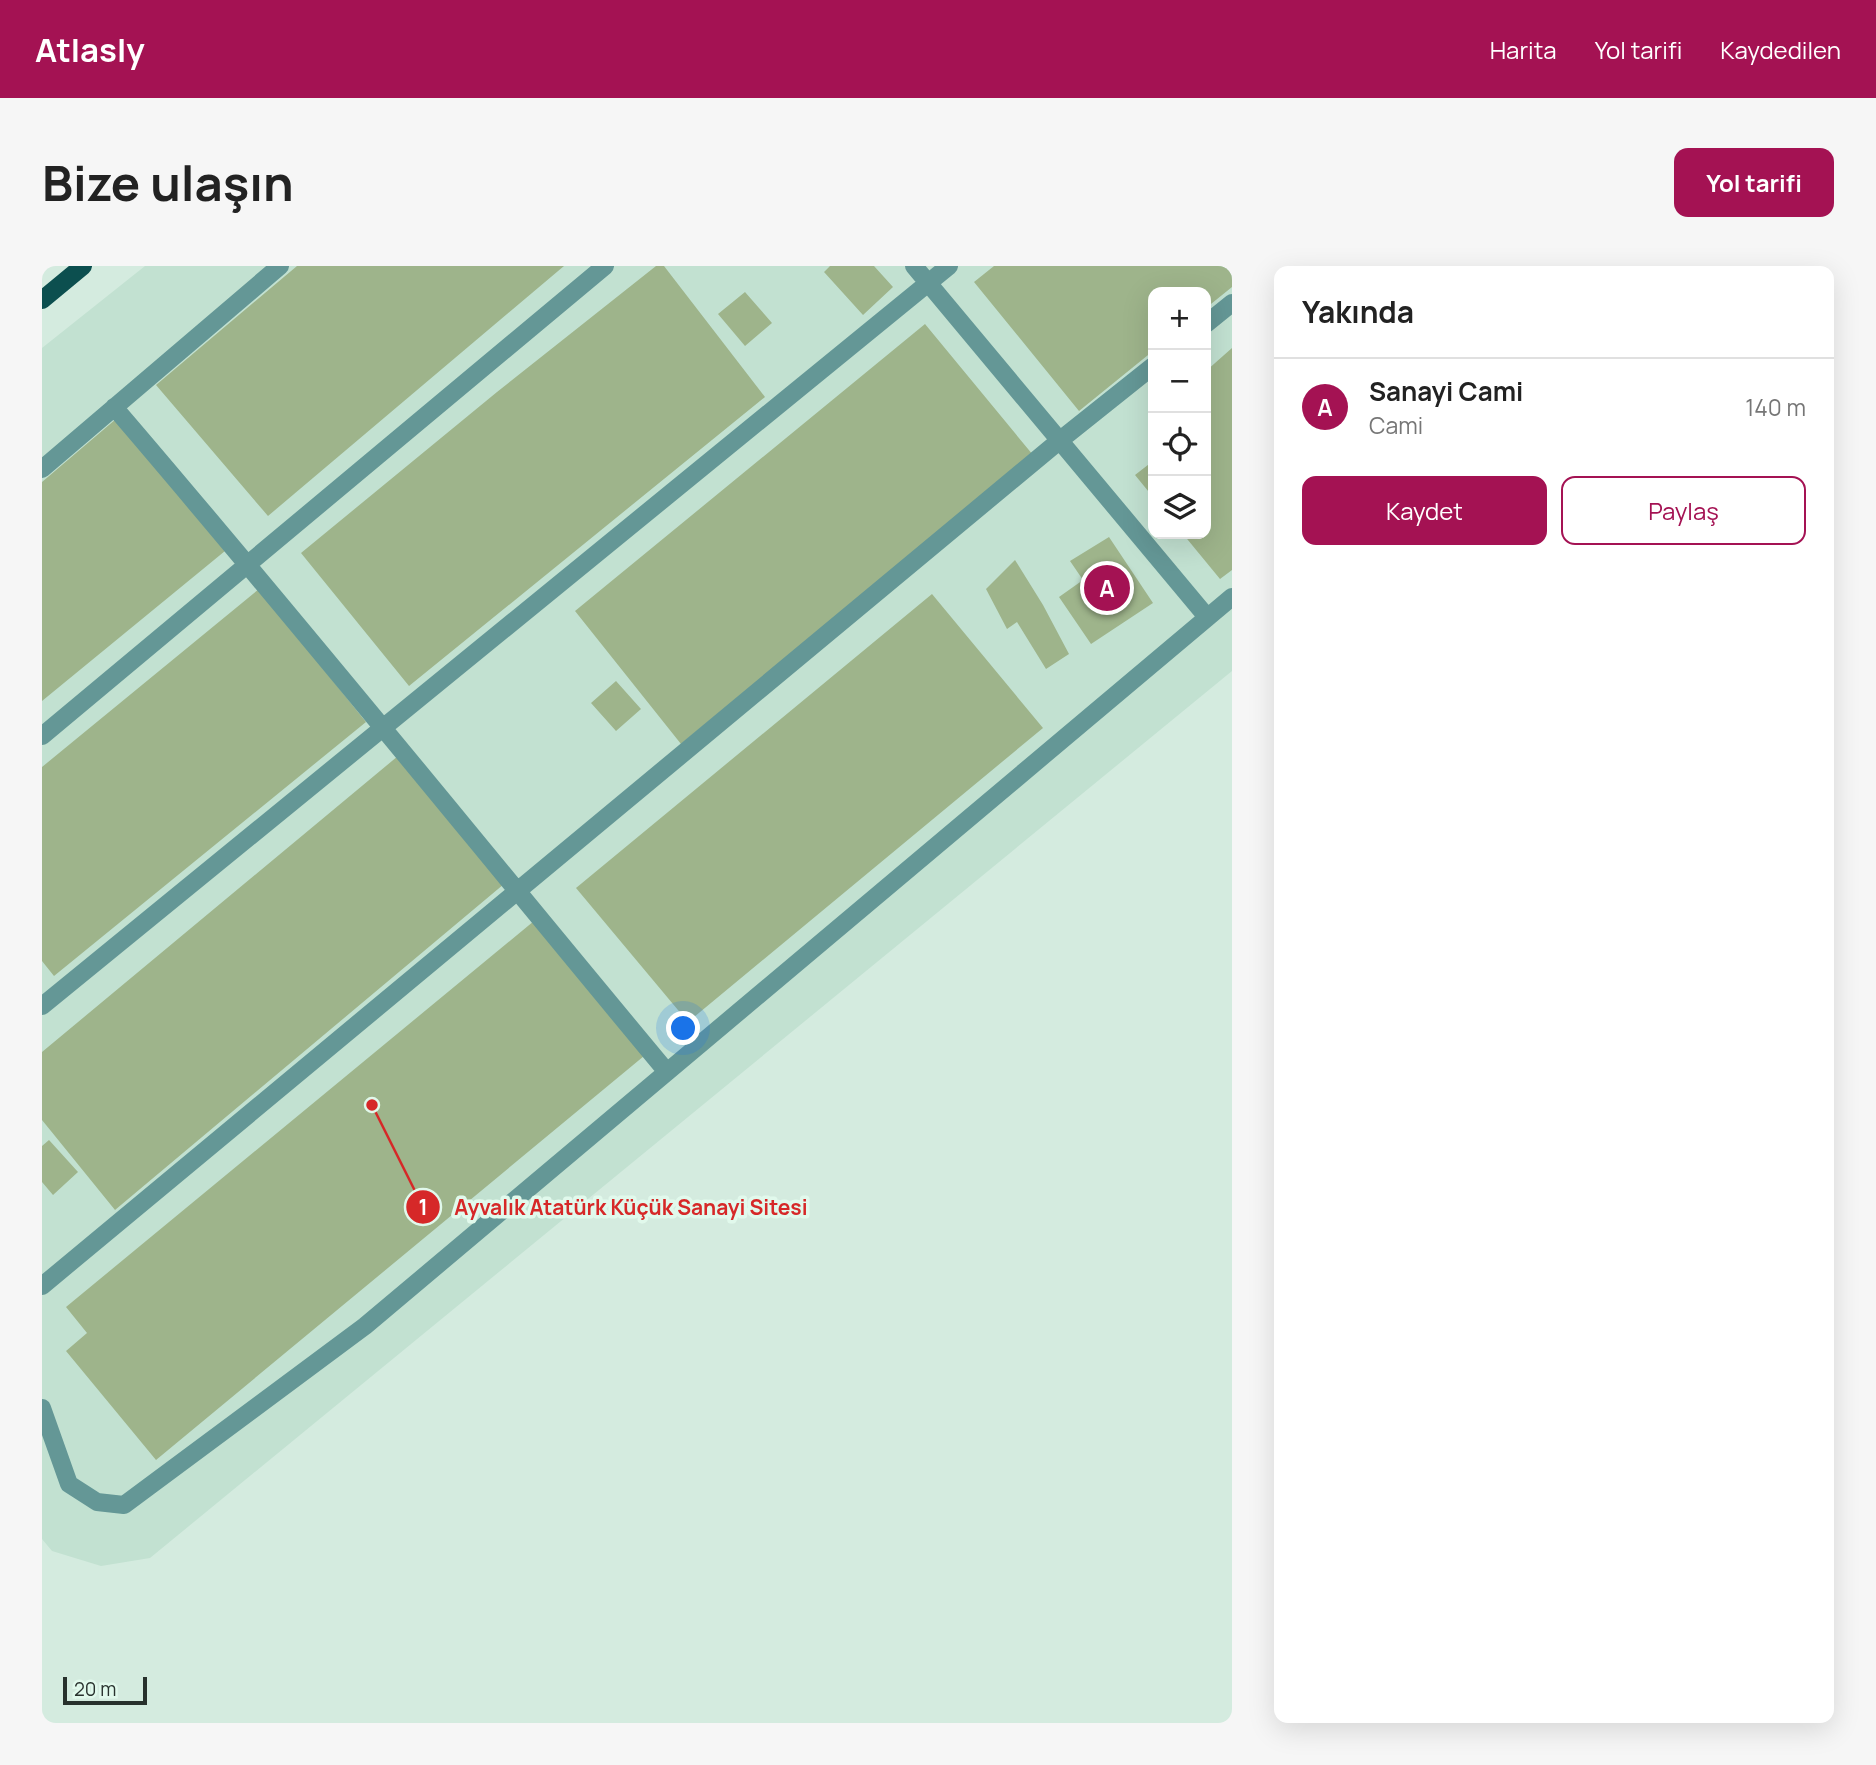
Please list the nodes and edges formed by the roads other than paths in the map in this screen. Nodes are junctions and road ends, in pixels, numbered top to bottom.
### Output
1 (83, 266) edge
2 (280, 266) edge
3 (605, 266) edge
4 (914, 266) edge
5 (949, 266) edge
6 (928, 283) junction
7 (42, 300) edge
8 (1232, 303) edge
9 (1211, 320) edge
10 (1148, 370) edge
11 (114, 407) junction
12 (1059, 441) junction
13 (42, 469) edge
14 (248, 564) junction
15 (1232, 597) edge
16 (1207, 617) junction
17 (381, 728) junction
18 (42, 736) edge
19 (517, 891) junction
20 (42, 1006) edge
21 (667, 1072) junction
22 (42, 1286) edge
23 (42, 1408) edge

1 - 7 main road
2 - 11 lane
3 - 14 lane
4 - 6 lane
5 - 6 lane
6 - 12 lane
6 - 17 lane
8 - 9 lane
10 - 12 lane
11 - 13 lane
11 - 14 lane
12 - 16 lane
12 - 19 lane
14 - 17 lane
14 - 18 lane
15 - 16 lane
16 - 21 lane
17 - 19 lane
17 - 20 lane
19 - 21 lane
19 - 22 lane
21 - 23 lane

